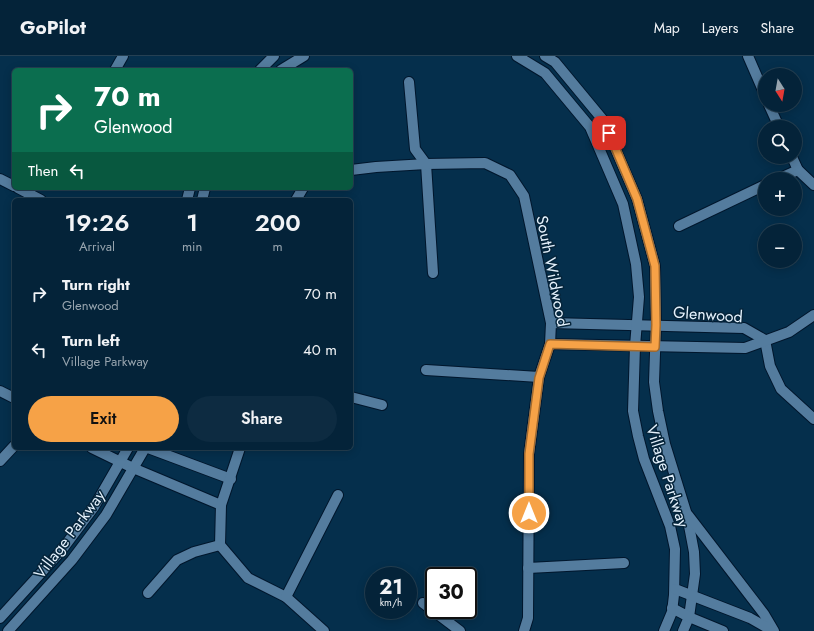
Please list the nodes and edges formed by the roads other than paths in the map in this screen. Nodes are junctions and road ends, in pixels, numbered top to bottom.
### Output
1 (123, 56) edge
2 (274, 56) edge
3 (304, 56) edge
4 (517, 56) edge
5 (545, 56) edge
6 (748, 56) edge
7 (116, 68) edge
8 (262, 68) edge
9 (284, 68) edge
10 (758, 79) edge
11 (409, 82) dead end
12 (426, 164) junction
13 (795, 164) edge
14 (353, 170) edge
15 (798, 170) junction
16 (794, 172) edge
17 (0, 179) edge
18 (12, 185) edge
19 (814, 185) edge
20 (758, 188) edge
21 (22, 190) edge
22 (37, 198) edge
23 (679, 226) dead end
24 (433, 273) dead end
25 (814, 315) edge
26 (551, 323) junction
27 (636, 325) junction
28 (656, 325) junction
29 (765, 340) junction
30 (550, 344) junction
31 (635, 346) junction
32 (655, 347) junction
33 (426, 370) dead end
34 (539, 378) junction
35 (0, 390) edge
36 (12, 397) edge
37 (353, 398) edge
38 (382, 405) dead end
39 (814, 419) edge
40 (12, 448) edge
41 (96, 450) edge
42 (127, 450) edge
43 (144, 450) edge
44 (153, 450) edge
45 (239, 450) edge
46 (0, 461) edge
47 (120, 462) junction
48 (133, 468) junction
49 (231, 479) junction
50 (338, 495) dead end
51 (221, 506) junction
52 (688, 514) junction
53 (220, 546) junction
54 (624, 563) dead end
55 (528, 568) junction
56 (675, 589) junction
57 (148, 592) dead end
58 (692, 595) junction
59 (286, 597) junction
60 (423, 603) dead end
61 (672, 608) junction
62 (0, 618) edge
63 (689, 618) junction
64 (8, 631) edge
65 (324, 631) edge
66 (460, 631) edge
67 (524, 631) edge
68 (664, 631) edge
69 (683, 631) edge
70 (723, 631) edge
71 (773, 631) edge

1 - 7 street
2 - 8 street
3 - 9 street
4 - 27 street, Village Parkway
5 - 28 street, Village Parkway
6 - 10 street
11 - 12 street
12 - 14 street, South Wildwood
12 - 24 street
12 - 26 street, South Wildwood
13 - 15 street
15 - 16 street
15 - 19 street
17 - 18 street
20 - 23 street
21 - 22 street
25 - 29 street, Glenwood
26 - 27 street, Glenwood
26 - 30 street, South Wildwood
27 - 28 street, Glenwood
27 - 31 street, Village Parkway
28 - 29 street, Glenwood
28 - 32 street, Village Parkway
29 - 32 street, Glenwood
29 - 39 street
30 - 31 street, Glenwood
30 - 34 street, South Wildwood
31 - 32 street, Glenwood
31 - 56 street, Village Parkway
32 - 52 street, Village Parkway
33 - 34 street
34 - 55 street, South Wildwood
35 - 36 street
37 - 38 street
40 - 46 street
41 - 47 street
42 - 47 street, Village Parkway
43 - 48 street, Village Parkway
44 - 49 street
45 - 49 street
47 - 48 street
47 - 62 street, Village Parkway
48 - 51 street
48 - 64 street, Village Parkway
49 - 51 street
50 - 59 street
51 - 53 street
52 - 58 street, Village Parkway
52 - 71 street
53 - 57 street
53 - 59 street
54 - 55 street
55 - 67 street, South Wildwood
56 - 58 street
56 - 61 street, Village Parkway
58 - 63 street, Village Parkway
58 - 71 street
59 - 65 street
60 - 66 street
61 - 63 street
61 - 68 street, Village Parkway
63 - 69 street, Village Parkway
63 - 70 street

